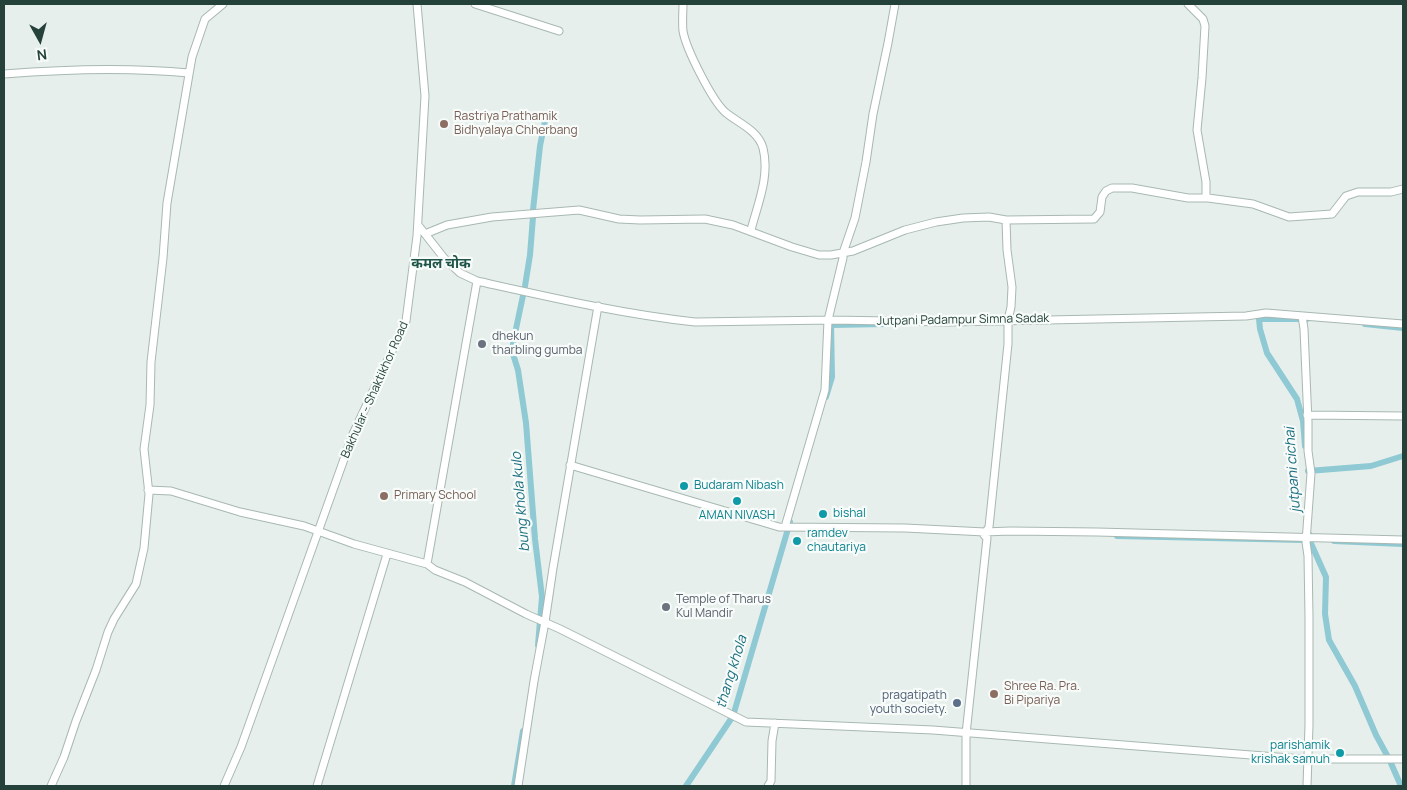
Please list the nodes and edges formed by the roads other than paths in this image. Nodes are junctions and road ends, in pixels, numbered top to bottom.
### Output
1 (223, 4) edge
2 (417, 4) edge
3 (475, 4) edge
4 (683, 4) edge
5 (895, 4) edge
6 (1188, 4) edge
7 (560, 31) dead end
8 (189, 73) junction
9 (4, 74) edge
10 (1403, 189) edge
11 (1206, 198) junction
12 (1006, 220) junction
13 (418, 225) junction
14 (751, 230) junction
15 (425, 234) junction
16 (843, 253) junction
17 (477, 281) junction
18 (598, 306) junction
19 (1302, 316) junction
20 (828, 320) junction
21 (1008, 324) junction
22 (1403, 324) edge
23 (1308, 416) junction
24 (1403, 416) edge
25 (570, 465) junction
26 (148, 490) junction
27 (788, 527) junction
28 (318, 530) junction
29 (985, 533) junction
30 (1306, 540) junction
31 (1403, 540) edge
32 (387, 554) junction
33 (427, 564) junction
34 (542, 621) junction
35 (775, 723) junction
36 (966, 734) junction
37 (1308, 758) junction
38 (1403, 759) edge
39 (51, 786) edge
40 (224, 786) edge
41 (317, 786) edge
42 (518, 786) edge
43 (768, 786) edge
44 (966, 786) edge
45 (1307, 786) edge

1 - 8 street
2 - 13 street, Bakhular - Shaktikhor Road
3 - 7 street
4 - 14 street
5 - 16 street
6 - 11 street
8 - 9 street
8 - 26 street
10 - 11 street
11 - 12 street
12 - 16 street
12 - 21 street
13 - 15 street, Jutpani Padampur Simna Sadak
13 - 28 street, Bakhular - Shaktikhor Road
14 - 15 street
14 - 16 street
15 - 17 street, Jutpani Padampur Simna Sadak
16 - 20 street
17 - 18 street, Jutpani Padampur Simna Sadak
17 - 33 street
18 - 20 street, Jutpani Padampur Simna Sadak
18 - 25 street
19 - 21 street, Jutpani Padampur Simna Sadak
19 - 22 street, Jutpani Padampur Simna Sadak
19 - 23 street
20 - 21 street, Jutpani Padampur Simna Sadak
20 - 27 street
21 - 29 street
23 - 24 street
23 - 30 street
25 - 27 street
25 - 34 street
26 - 28 street
26 - 39 street
27 - 29 street
28 - 32 street
28 - 40 street, Bakhular - Shaktikhor Road
29 - 30 street
29 - 36 street
30 - 31 street
30 - 37 street
32 - 33 street
32 - 41 street
33 - 34 street
34 - 35 street
34 - 42 street
35 - 36 street
35 - 43 street
36 - 37 street
36 - 44 street
37 - 38 street
37 - 45 street

